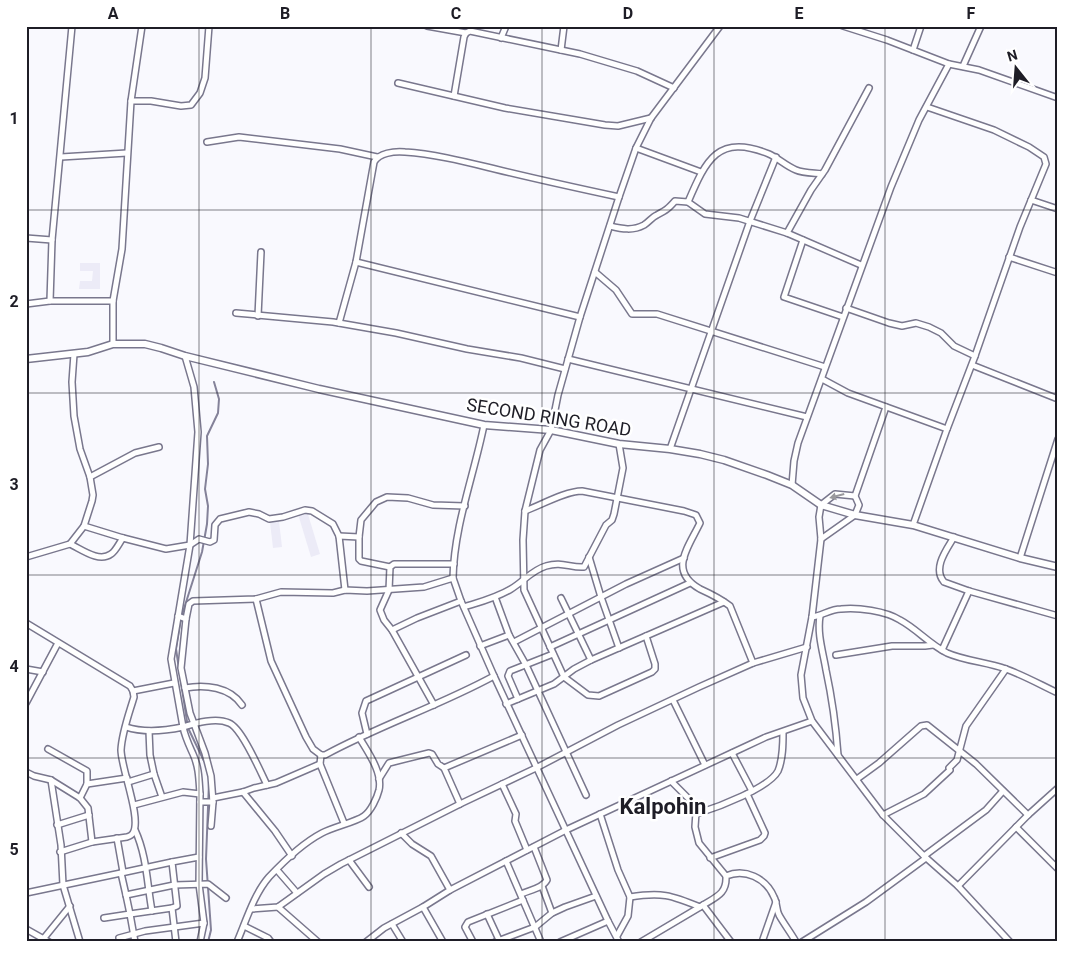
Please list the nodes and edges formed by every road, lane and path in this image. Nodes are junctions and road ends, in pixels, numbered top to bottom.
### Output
1 (72, 26) edge
2 (142, 26) edge
3 (209, 26) edge
4 (427, 26) edge
5 (506, 26) edge
6 (564, 26) edge
7 (720, 26) edge
8 (843, 26) edge
9 (921, 26) edge
10 (981, 26) edge
11 (466, 32) junction
12 (500, 38) junction
13 (561, 50) junction
14 (913, 50) junction
15 (949, 64) junction
16 (963, 66) junction
17 (398, 83) dead end
18 (674, 88) junction
19 (869, 88) dead end
20 (454, 96) junction
21 (1058, 98) edge
22 (131, 101) junction
23 (927, 107) junction
24 (651, 118) junction
25 (207, 142) dead end
26 (636, 148) junction
27 (127, 152) junction
28 (61, 157) junction
29 (377, 157) junction
30 (776, 158) junction
31 (701, 172) junction
32 (822, 174) junction
33 (619, 197) junction
34 (1031, 200) junction
35 (688, 202) junction
36 (1058, 209) edge
37 (750, 221) junction
38 (610, 226) junction
39 (787, 233) junction
40 (26, 238) edge
41 (52, 240) junction
42 (803, 240) junction
43 (261, 252) dead end
44 (1009, 257) junction
45 (356, 262) junction
46 (861, 265) junction
47 (595, 272) junction
48 (1058, 273) edge
49 (114, 301) junction
50 (50, 302) junction
51 (26, 304) edge
52 (846, 308) junction
53 (236, 313) dead end
54 (258, 316) junction
55 (580, 317) junction
56 (843, 317) junction
57 (339, 323) junction
58 (710, 330) junction
59 (113, 344) junction
60 (74, 354) junction
61 (185, 356) junction
62 (976, 356) junction
63 (26, 358) edge
64 (568, 358) junction
65 (972, 365) junction
66 (825, 367) junction
67 (565, 369) junction
68 (822, 379) junction
69 (690, 388) junction
70 (1058, 399) edge
71 (886, 407) junction
72 (807, 417) junction
73 (484, 425) junction
74 (947, 429) junction
75 (551, 430) junction
76 (1058, 439) edge
77 (619, 444) junction
78 (160, 447) dead end
79 (670, 449) junction
80 (1051, 458) junction
81 (1058, 460) edge
82 (90, 477) junction
83 (792, 485) junction
84 (855, 496) junction
85 (617, 498) junction
86 (821, 505) junction
87 (464, 506) junction
88 (525, 511) junction
89 (855, 515) junction
90 (913, 525) junction
91 (84, 526) junction
92 (339, 536) junction
93 (358, 537) junction
94 (954, 537) junction
95 (123, 538) junction
96 (821, 538) junction
97 (70, 544) junction
98 (190, 545) junction
99 (589, 557) junction
100 (26, 558) edge
101 (684, 558) junction
102 (1020, 558) junction
103 (454, 564) junction
104 (390, 567) junction
105 (1058, 567) edge
106 (453, 578) junction
107 (523, 582) junction
108 (690, 583) junction
109 (345, 590) junction
110 (389, 590) junction
111 (968, 591) junction
112 (495, 597) junction
113 (601, 597) junction
114 (561, 598) dead end
115 (256, 599) junction
116 (724, 602) junction
117 (462, 604) junction
118 (568, 614) junction
119 (820, 616) junction
120 (1058, 616) edge
121 (181, 617) junction
122 (812, 617) junction
123 (609, 619) junction
124 (26, 622) edge
125 (541, 629) junction
126 (392, 630) junction
127 (578, 633) junction
128 (509, 635) junction
129 (646, 636) junction
130 (514, 642) junction
131 (58, 643) junction
132 (934, 645) junction
133 (480, 646) junction
134 (550, 646) junction
135 (807, 647) junction
136 (619, 648) junction
137 (942, 650) junction
138 (553, 654) junction
139 (466, 655) dead end
140 (836, 655) dead end
141 (590, 660) junction
142 (753, 663) junction
143 (526, 665) junction
144 (26, 669) edge
145 (1006, 669) junction
146 (43, 672) junction
147 (494, 676) junction
148 (564, 677) junction
149 (419, 678) junction
150 (174, 683) junction
151 (186, 688) junction
152 (133, 691) junction
153 (537, 691) junction
154 (1058, 693) edge
155 (518, 700) junction
156 (673, 700) junction
157 (26, 703) edge
158 (506, 704) junction
159 (242, 705) dead end
160 (434, 705) junction
161 (812, 721) junction
162 (187, 726) junction
163 (126, 727) junction
164 (149, 731) junction
165 (783, 732) junction
166 (367, 734) junction
167 (522, 735) junction
168 (358, 737) junction
169 (48, 749) dead end
170 (959, 749) junction
171 (566, 753) junction
172 (732, 753) junction
173 (321, 755) junction
174 (838, 756) junction
175 (320, 764) junction
176 (705, 765) junction
177 (444, 768) junction
178 (536, 768) junction
179 (26, 772) edge
180 (154, 774) junction
181 (857, 778) junction
182 (379, 779) junction
183 (51, 780) junction
184 (128, 780) junction
185 (671, 781) junction
186 (87, 784) junction
187 (502, 784) junction
188 (267, 785) junction
189 (1058, 788) edge
190 (1003, 791) junction
191 (244, 792) junction
192 (749, 792) junction
193 (200, 794) junction
194 (586, 795) dead end
195 (162, 797) junction
196 (80, 798) junction
197 (208, 802) junction
198 (460, 804) junction
199 (134, 805) junction
200 (696, 812) junction
201 (600, 814) junction
202 (89, 815) junction
203 (883, 815) junction
204 (1028, 815) junction
205 (344, 823) junction
206 (57, 825) junction
207 (211, 826) dead end
208 (1016, 826) junction
209 (135, 830) junction
210 (566, 830) junction
211 (401, 833) junction
212 (117, 838) junction
213 (92, 842) junction
214 (534, 847) junction
215 (527, 850) junction
216 (60, 852) junction
217 (292, 856) junction
218 (199, 857) junction
219 (925, 857) junction
220 (710, 858) junction
221 (349, 860) junction
222 (506, 861) junction
223 (172, 862) junction
224 (146, 868) junction
225 (1058, 869) edge
226 (277, 870) junction
227 (122, 872) junction
228 (726, 876) junction
229 (203, 884) junction
230 (64, 885) junction
231 (174, 885) junction
232 (542, 886) junction
233 (958, 886) junction
234 (369, 887) dead end
235 (148, 890) junction
236 (450, 890) junction
237 (26, 892) edge
238 (297, 892) junction
239 (126, 895) junction
240 (522, 896) junction
241 (596, 896) junction
242 (630, 897) junction
243 (226, 898) dead end
244 (776, 902) junction
245 (70, 906) junction
246 (701, 906) junction
247 (278, 907) junction
248 (423, 907) junction
249 (172, 908) junction
250 (252, 909) junction
251 (152, 911) junction
252 (552, 913) junction
253 (130, 914) junction
254 (487, 914) junction
255 (104, 918) dead end
256 (608, 921) junction
257 (204, 923) junction
258 (392, 924) junction
259 (175, 926) junction
260 (244, 926) junction
261 (535, 927) junction
262 (26, 929) edge
263 (133, 935) junction
264 (617, 936) junction
265 (119, 938) dead end
266 (651, 939) edge
267 (47, 940) edge
268 (269, 940) edge
269 (729, 940) edge
270 (498, 941) edge
271 (80, 942) edge
272 (135, 942) edge
273 (176, 942) edge
274 (200, 942) edge
275 (237, 942) edge
276 (318, 942) edge
277 (366, 942) edge
278 (403, 942) edge
279 (442, 942) edge
280 (473, 942) edge
281 (541, 942) edge
282 (560, 942) edge
283 (619, 942) edge
284 (641, 942) edge
285 (720, 942) edge
286 (762, 942) edge
287 (796, 942) edge
288 (802, 942) edge
289 (1010, 942) edge

1 - 28 street
2 - 22 street
3 - 22 street
4 - 11 street
5 - 12 street
6 - 13 street
7 - 18 street
8 - 14 street
9 - 14 street
10 - 16 street
11 - 12 street
11 - 20 street
12 - 13 street
13 - 18 street
14 - 15 street
15 - 16 street
15 - 23 street
16 - 21 street
17 - 20 street
18 - 24 street
19 - 32 street
20 - 24 street
22 - 27 street
23 - 34 street
23 - 46 street
24 - 26 street
25 - 29 street
26 - 31 street
26 - 33 street
27 - 28 street
27 - 49 street
28 - 41 street
29 - 33 street
29 - 45 street
30 - 31 street
30 - 32 street
30 - 37 street
31 - 35 street
32 - 39 street
33 - 38 street
34 - 36 street
34 - 44 street
35 - 37 street
35 - 38 street
37 - 39 street
37 - 58 street
38 - 47 street
39 - 42 street
40 - 41 street
41 - 50 street
42 - 46 street
42 - 56 street
43 - 54 street
44 - 48 street
44 - 62 street
45 - 55 street
45 - 57 street
46 - 52 street
47 - 55 street
47 - 58 street
49 - 50 street
49 - 59 street
50 - 51 street
52 - 56 street
52 - 62 street
53 - 54 street
54 - 57 street
55 - 64 street
56 - 66 street
57 - 67 street
58 - 66 street
58 - 69 street
59 - 60 street, SECOND RING ROAD
59 - 61 street, SECOND RING ROAD
60 - 63 street, SECOND RING ROAD
60 - 82 street
61 - 73 street, SECOND RING ROAD
61 - 98 street
62 - 65 street
64 - 67 street
64 - 69 street
65 - 70 street
65 - 74 street
66 - 68 street
67 - 75 street
68 - 71 street
68 - 72 street
69 - 72 street
69 - 79 street
71 - 74 street
71 - 84 street
72 - 83 street
73 - 75 street, SECOND RING ROAD
73 - 87 street
74 - 90 street
75 - 77 street, SECOND RING ROAD
75 - 88 street
76 - 80 street
77 - 79 street, SECOND RING ROAD
77 - 85 street
78 - 82 street
79 - 83 street, SECOND RING ROAD
80 - 81 street
80 - 102 street
82 - 91 street
83 - 86 street, SECOND RING ROAD
84 -> 86 street
84 - 89 street
85 - 88 street
85 - 99 street
85 - 101 street
86 - 89 street, SECOND RING ROAD
86 - 96 street
87 - 93 street
87 - 103 street
88 - 107 street
89 - 90 street, SECOND RING ROAD
89 - 96 street
90 - 94 street, SECOND RING ROAD
91 - 95 street
91 - 97 street
92 - 93 street
92 - 98 street
92 - 109 street
93 - 104 street
94 - 102 street, SECOND RING ROAD
94 - 111 street
95 - 97 street
95 - 98 street
96 - 122 street
97 - 100 street
98 - 121 street
99 - 107 street
99 - 113 street
101 - 108 street
101 - 113 street
102 - 105 street, SECOND RING ROAD
103 - 104 street
103 - 106 street
104 - 110 street
106 - 110 street
106 - 117 street
107 - 112 street
107 - 125 street
108 - 116 street
108 - 123 street
109 - 110 street
109 - 115 street
110 - 126 street
111 - 120 street
111 - 137 street
112 - 117 street
112 - 128 street
113 - 118 street
113 - 123 street
114 - 118 street
115 - 121 street
115 - 173 street
116 - 129 street
116 - 142 street
117 - 126 street
117 - 133 street
118 - 125 street
118 - 127 street
119 - 122 street
119 - 132 street
119 - 174 street
121 - 150 street
121 - 151 street
122 - 135 street
123 - 127 street
123 - 136 street
124 - 131 street
125 - 130 street
125 - 134 street
126 - 149 street
127 - 134 street
127 - 141 street
128 - 130 street
128 - 133 street
129 - 136 street
129 - 148 street
130 - 143 street
131 - 146 street
131 - 152 street
132 - 137 street
132 - 140 street
133 - 147 street
134 - 138 street
135 - 142 street
135 - 161 street
136 - 141 street
137 - 145 street
138 - 143 street
138 - 148 street
139 - 149 street
141 - 148 street
142 - 156 street
143 - 153 street
143 - 155 street
144 - 146 street
145 - 154 street
145 - 170 street
146 - 157 street
147 - 158 street
147 - 160 street
148 - 153 street
149 - 160 street
149 - 166 street
150 - 152 street
150 - 162 street
151 - 159 street
151 - 162 street
152 - 163 street
153 - 155 street
153 - 171 street
155 - 158 street
156 - 171 street
156 - 176 street
158 - 167 street
160 - 166 street
161 - 165 street
161 - 174 street
162 - 164 street
162 - 188 street
162 - 193 street
162 - 197 street
163 - 164 street
163 - 184 street
164 - 180 street
165 - 172 street
165 - 192 street
166 - 168 street
167 - 177 street
167 - 178 street
168 - 173 street
168 - 182 street
169 - 186 street
170 - 181 street
170 - 190 street
170 - 203 street
171 - 178 street
171 - 194 street
172 - 176 street
172 - 192 street
173 - 175 street
174 - 181 street
175 - 188 street
175 - 205 street
176 - 185 street
177 - 182 street
177 - 198 street
178 - 187 street
178 - 210 street
179 - 183 street
180 - 184 street
180 - 195 street
181 - 203 street
182 - 205 street
183 - 196 street
183 - 206 street
184 - 186 street
184 - 199 street
185 - 200 street
185 - 201 street
186 - 196 street
187 - 198 street
187 - 215 street
188 - 191 street
189 - 204 street
190 - 204 street
190 - 219 street
191 - 197 street
191 - 217 street
192 - 200 street
192 - 220 street
193 - 195 street
193 - 197 street
195 - 199 street
196 - 202 street
197 - 207 street
197 - 218 street
198 - 211 street
199 - 209 street
200 - 220 street
201 - 210 street
201 - 242 street
202 - 206 street
202 - 213 street
203 - 219 street
204 - 208 street
205 - 217 street
206 - 216 street
208 - 225 street
208 - 233 street
209 - 212 street
209 - 224 street
210 - 214 street
210 - 241 street
211 - 221 street
211 - 236 street
212 - 213 street
212 - 227 street
213 - 216 street
214 - 215 street
214 - 232 street
215 - 222 street
216 - 230 street
217 - 226 street
218 - 223 street
218 - 229 street
219 - 233 street
219 - 288 street
220 - 228 street
221 - 234 street
221 - 238 street
222 - 236 street
222 - 240 street
223 - 224 street
223 - 231 street
224 - 227 street
224 - 235 street
226 - 238 street
226 - 250 street
227 - 230 street
227 - 239 street
228 - 244 street
228 - 246 street
229 - 231 street
229 - 243 street
229 - 257 street
230 - 237 street
230 - 245 street
231 - 235 street
231 - 249 street
232 - 240 street
232 - 252 street
233 - 289 street
235 - 239 street
235 - 251 street
236 - 248 street
238 - 247 street
239 - 253 street
240 - 254 street
240 - 261 street
241 - 252 street
241 - 256 street
242 - 246 street
242 - 264 street
244 - 286 street
244 - 287 street
245 - 267 street
245 - 271 street
246 - 266 street
246 - 269 street
247 - 250 street
247 - 276 street
248 - 258 street
248 - 279 street
249 - 251 street
249 - 259 street
250 - 260 street
251 - 253 street
252 - 261 street
253 - 255 street
253 - 263 street
254 - 270 street
254 - 280 street
256 - 264 street
256 - 282 street
257 - 259 street
257 - 274 street
258 - 277 street
258 - 278 street
259 - 263 street
259 - 273 street
260 - 268 street
260 - 275 street
261 - 270 street
261 - 281 street
262 - 267 street
263 - 265 street
263 - 272 street
264 - 283 street
266 - 284 street
269 - 285 street

